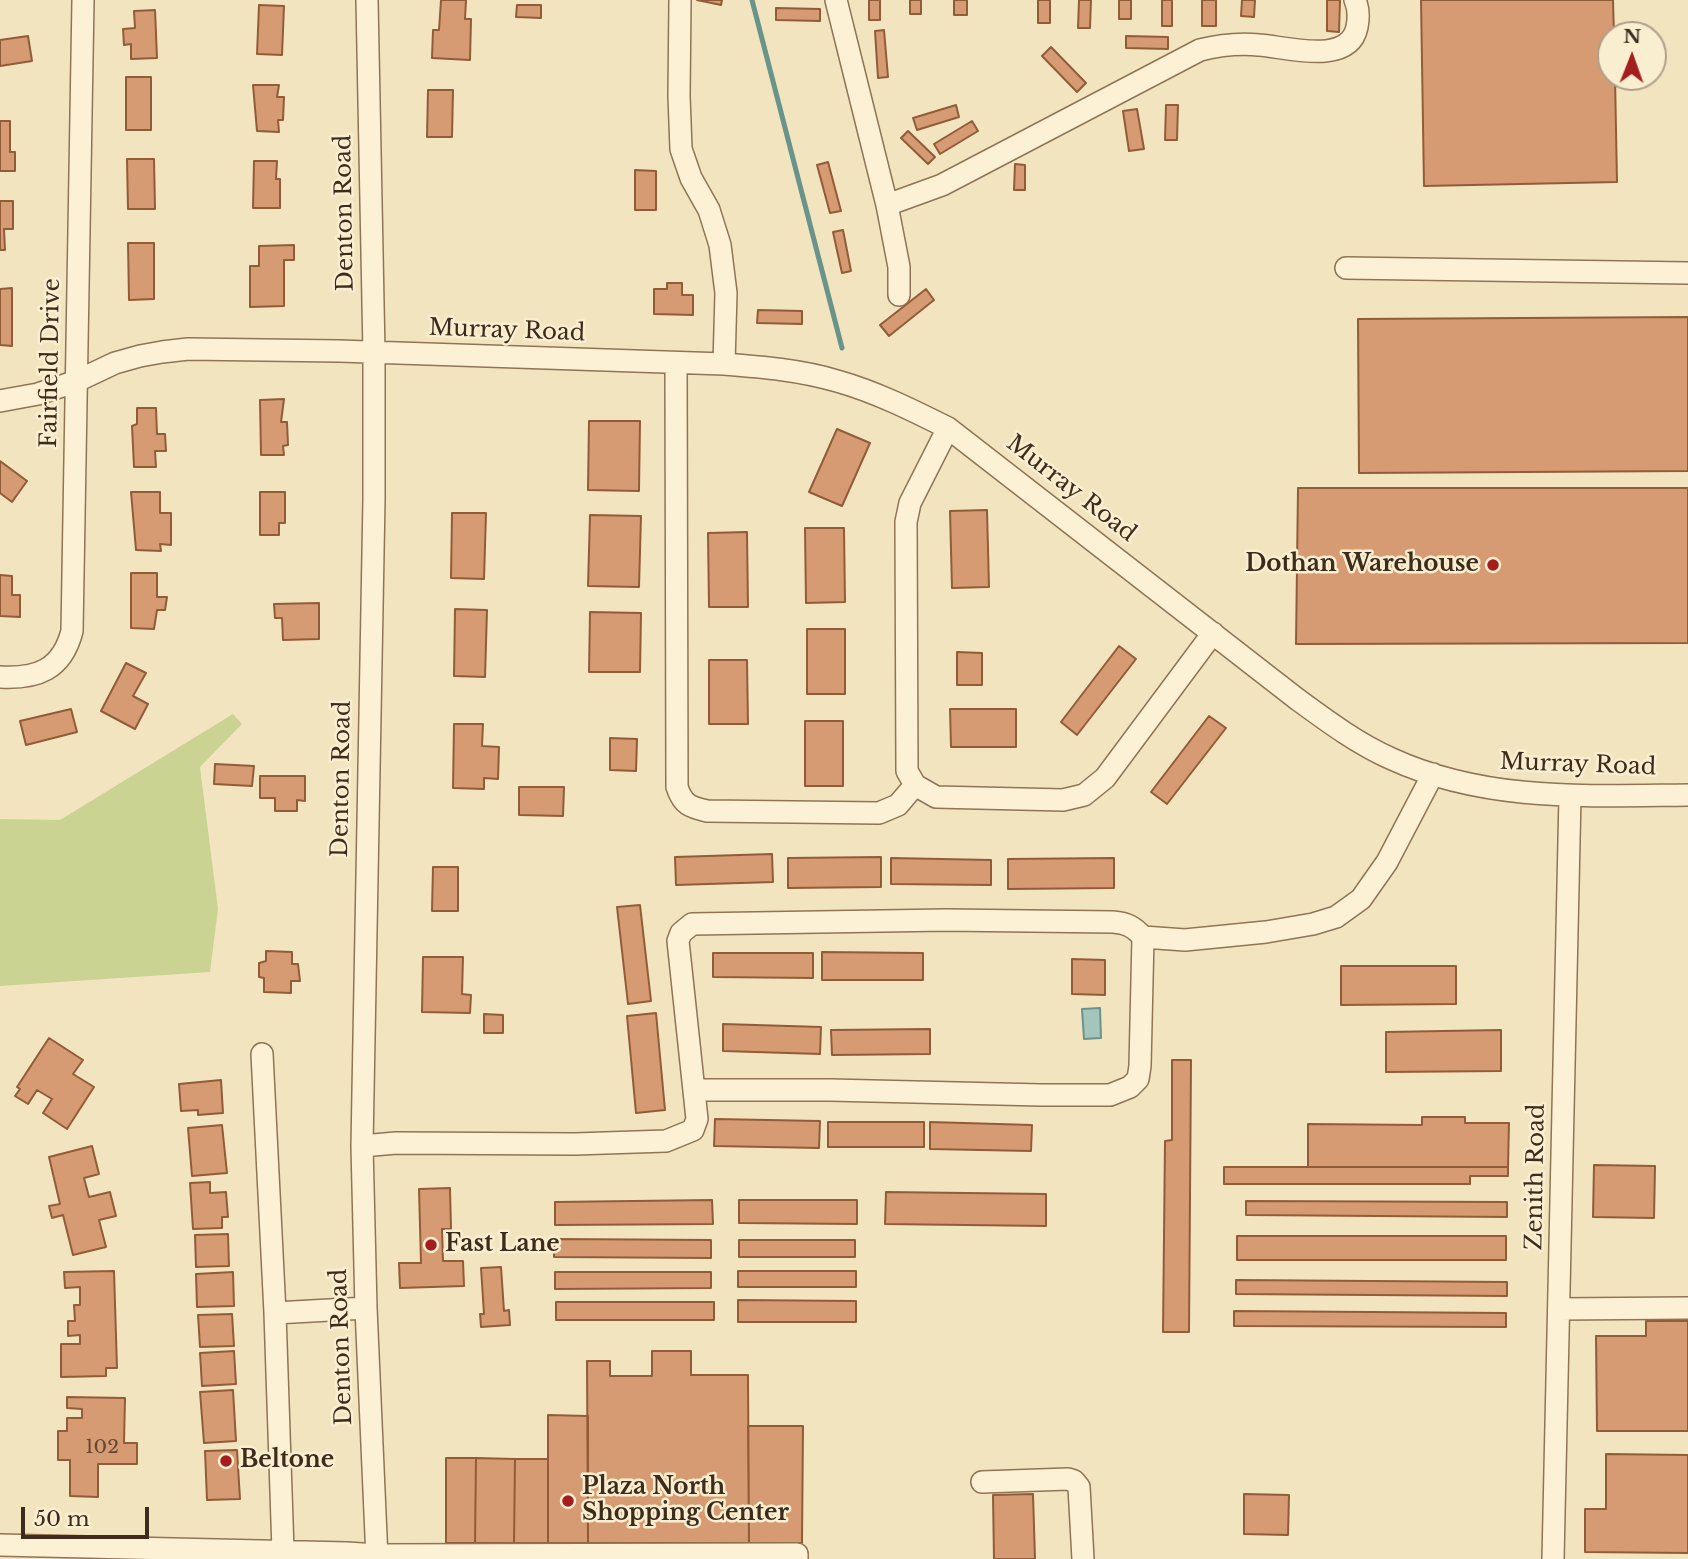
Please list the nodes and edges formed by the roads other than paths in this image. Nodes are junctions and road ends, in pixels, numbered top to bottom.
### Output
1 (83, 0) edge
2 (367, 0) edge
3 (680, 0) edge
4 (836, 0) edge
5 (1355, 0) edge
6 (887, 205) junction
7 (1346, 268) dead end
8 (1688, 272) edge
9 (898, 295) dead end
10 (374, 353) junction
11 (676, 363) junction
12 (724, 365) junction
13 (77, 381) junction
14 (0, 401) edge
15 (948, 428) junction
16 (1213, 632) junction
17 (0, 677) edge
18 (1433, 774) junction
19 (915, 785) junction
20 (1688, 795) edge
21 (1570, 796) junction
22 (1143, 937) junction
23 (262, 1054) dead end
24 (694, 1090) junction
25 (362, 1146) junction
26 (366, 1308) junction
27 (1688, 1308) edge
28 (1559, 1309) junction
29 (275, 1313) junction
30 (982, 1482) dead end
31 (0, 1545) edge
32 (283, 1551) junction
33 (377, 1557) edge
34 (431, 1557) edge
35 (568, 1557) edge
36 (797, 1557) edge
37 (1083, 1559) edge
38 (1553, 1559) edge

1 - 13 street, Fairfield Drive
2 - 10 street, Denton Road
3 - 12 street
4 - 6 street
5 - 6 street
6 - 9 street
7 - 8 street
10 - 11 street, Murray Road
10 - 13 street, Murray Road
10 - 25 street, Denton Road
11 - 12 street, Murray Road
11 - 19 street
12 - 15 street, Murray Road
13 - 14 street, Murray Road
13 - 17 street, Fairfield Drive
15 - 16 street, Murray Road
15 - 19 street
16 - 18 street, Murray Road
16 - 19 street
18 - 21 street, Murray Road
18 - 22 street
20 - 21 street, Murray Road
21 - 28 street, Zenith Road
22 - 24 street
22 - 24 street
23 - 29 street
24 - 25 street
25 - 26 street, Denton Road
26 - 29 street
26 - 33 street, Denton Road
27 - 28 street
28 - 38 street, Zenith Road
29 - 32 street
30 - 37 street
31 - 32 street
32 - 33 street
33 - 34 street
34 - 35 street
35 - 36 street

